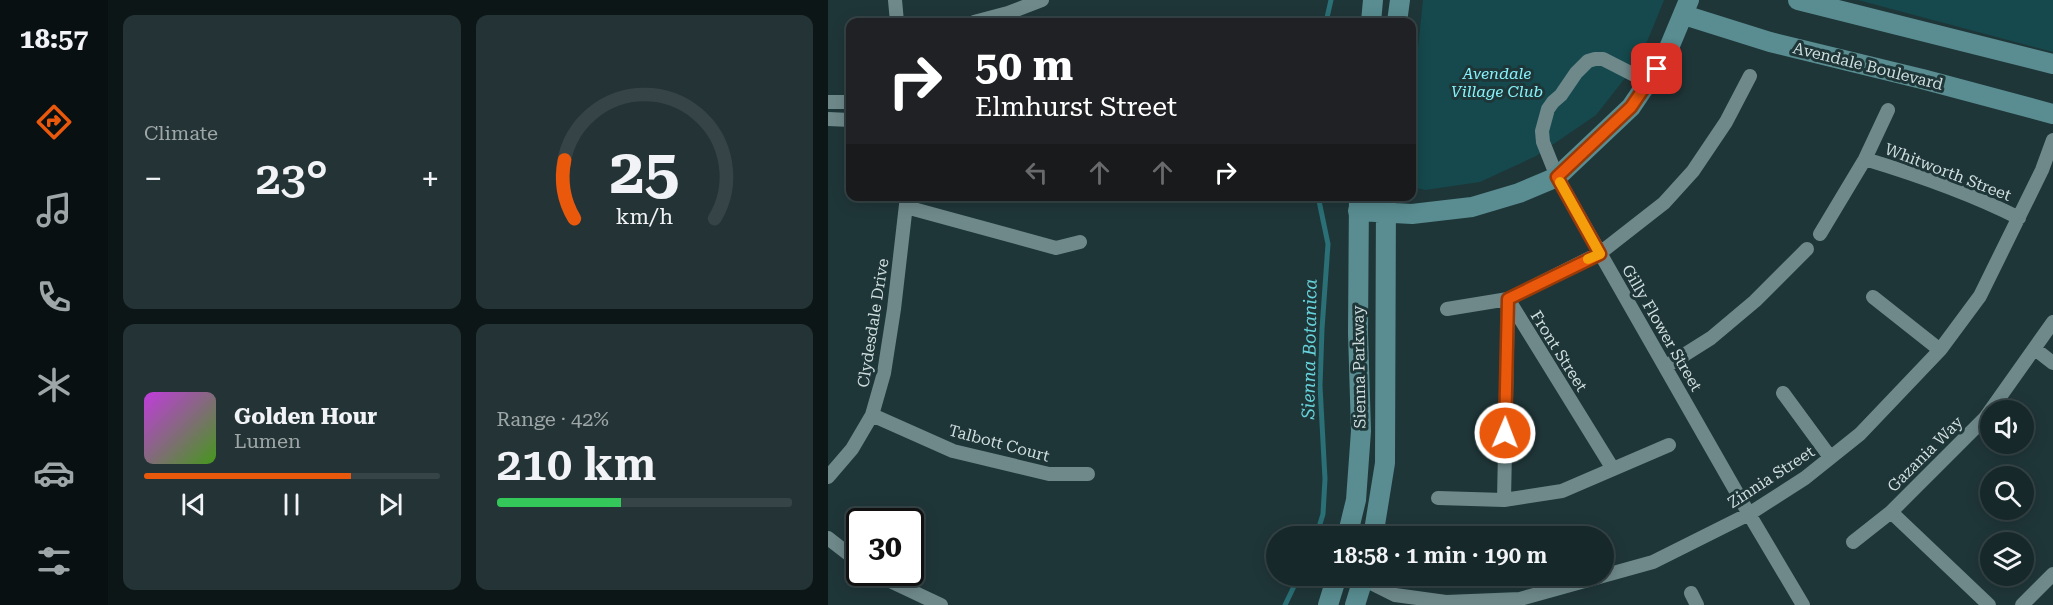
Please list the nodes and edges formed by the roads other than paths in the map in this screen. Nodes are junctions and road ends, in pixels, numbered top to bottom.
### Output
1 (895, 0) edge
2 (1042, 0) edge
3 (1373, 0) edge
4 (1400, 0) edge
5 (1798, 0) edge
6 (1686, 8) edge
7 (897, 18) edge
8 (989, 18) edge
9 (1371, 18) edge
10 (1398, 18) edge
11 (2053, 64) edge
12 (1750, 76) dead end
13 (1648, 82) junction
14 (828, 102) edge
15 (846, 102) edge
16 (1888, 110) dead end
17 (2053, 114) edge
18 (828, 119) edge
19 (846, 120) edge
20 (2053, 140) edge
21 (1865, 159) junction
22 (1557, 177) junction
23 (906, 202) edge
24 (1358, 204) edge
25 (1386, 205) edge
26 (2019, 218) junction
27 (1820, 234) dead end
28 (1080, 243) dead end
29 (1807, 249) dead end
30 (1600, 254) junction
31 (1873, 297) dead end
32 (1508, 299) junction
33 (1448, 309) dead end
34 (2053, 322) edge
35 (2035, 349) junction
36 (1941, 350) junction
37 (2053, 363) edge
38 (1665, 367) junction
39 (1783, 393) dead end
40 (872, 415) junction
41 (1669, 445) dead end
42 (1830, 457) junction
43 (1613, 469) junction
44 (1088, 474) dead end
45 (828, 477) edge
46 (1438, 498) dead end
47 (1504, 500) junction
48 (1891, 512) junction
49 (1749, 514) junction
50 (1350, 526) edge
51 (1375, 526) edge
52 (828, 538) edge
53 (1853, 542) dead end
54 (846, 552) edge
55 (1614, 573) edge
56 (2053, 574) edge
57 (901, 586) edge
58 (1334, 586) edge
59 (1359, 586) edge
60 (1378, 586) edge
61 (1567, 586) edge
62 (942, 605) edge
63 (1328, 605) edge
64 (1355, 605) edge
65 (1803, 605) edge
66 (1989, 605) edge
67 (2022, 605) edge

1 - 7 street
2 - 8 street
3 - 9 street
4 - 10 street
5 - 11 street
6 - 13 street
6 - 17 street, Avendale Boulevard
12 - 30 street
13 - 22 street
13 - 22 street, Gilly Flower Street
14 - 15 street
16 - 21 street
18 - 19 street
20 - 26 street, Zinnia Street
21 - 26 street, Whitworth Street
21 - 27 street
22 - 25 street
22 - 30 street, Gilly Flower Street
23 - 28 street
23 - 40 street, Clydesdale Drive
24 - 25 street
24 - 50 street, Sienna Parkway
25 - 51 street, Sienna Parkway
26 - 36 street, Zinnia Street
29 - 38 street
30 - 32 street
30 - 38 street, Gilly Flower Street
31 - 36 street
32 - 33 street
32 - 43 street, Front Street
32 - 47 street, Front Street
34 - 35 street, Gazania Way
35 - 37 street
35 - 48 street, Gazania Way
36 - 42 street, Zinnia Street
38 - 49 street, Gilly Flower Street
39 - 42 street
40 - 44 street, Talbott Court
40 - 45 street, Clydesdale Drive
41 - 43 street
42 - 49 street, Zinnia Street
43 - 47 street
46 - 47 street
48 - 53 street, Gazania Way
48 - 66 street
49 - 55 street, Zinnia Street
49 - 65 street, Gilly Flower Street
52 - 54 street
56 - 67 street
57 - 62 street
58 - 63 street
59 - 64 street
60 - 61 street, Zinnia Street

